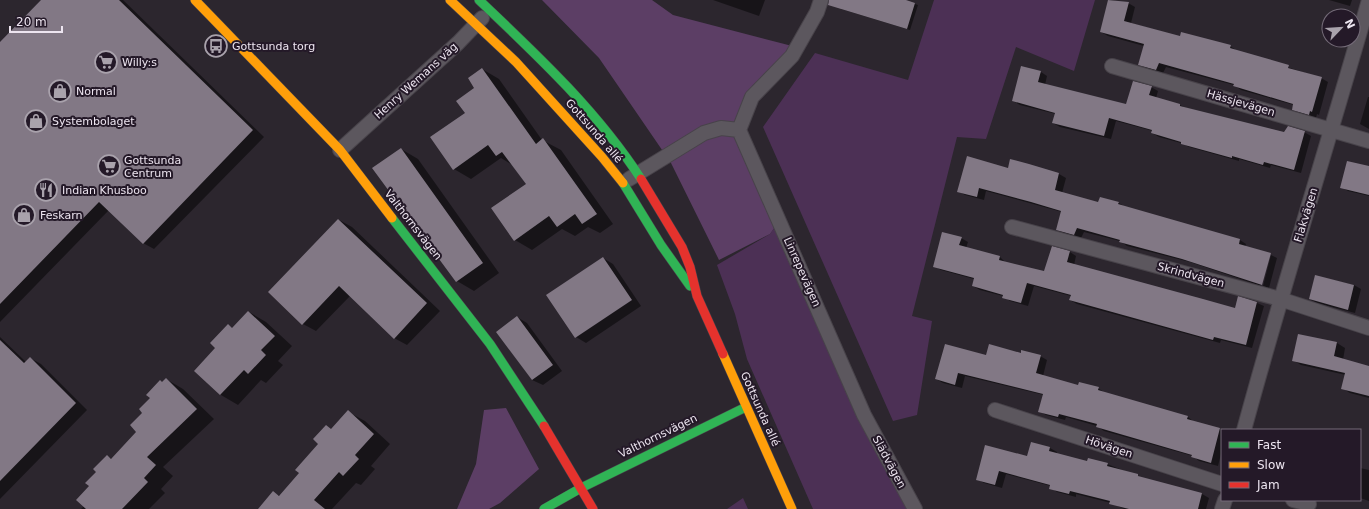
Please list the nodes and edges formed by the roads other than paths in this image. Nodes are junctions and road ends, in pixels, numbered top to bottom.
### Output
1 (195, 0) edge
2 (450, 0) edge
3 (479, 0) edge
4 (821, 0) edge
5 (1369, 0) edge
6 (489, 10) junction
7 (475, 25) junction
8 (1112, 66) dead end
9 (1332, 129) junction
10 (739, 130) junction
11 (1369, 141) edge
12 (340, 150) junction
13 (639, 174) junction
14 (623, 183) junction
15 (1012, 227) dead end
16 (697, 296) junction
17 (1280, 299) junction
18 (1369, 328) edge
19 (746, 407) junction
20 (995, 410) dead end
21 (864, 415) joint
22 (1244, 429) edge
23 (1221, 484) edge
24 (581, 488) junction
25 (1297, 501) edge
26 (1310, 504) dead end
27 (544, 509) edge
28 (593, 509) edge
29 (792, 509) edge
30 (915, 509) edge

1 - 12 street, Valthornsvägen
2 - 7 street, Gottsunda allé
3 - 6 street, Gottsunda allé
4 - 10 street
5 - 9 street, Flakvägen
6 - 7 street, Henry Wemans väg
6 - 13 street, Gottsunda allé
7 - 12 street, Henry Wemans väg
7 - 14 street, Gottsunda allé
8 - 9 street, Hässjevägen
9 - 11 street, Hässjevägen
9 - 17 street, Flakvägen
10 - 13 street
10 - 21 street, Linrepevägen
12 - 24 street, Valthornsvägen
13 - 14 street
13 - 16 street, Gottsunda allé
14 - 16 street, Gottsunda allé
15 - 17 street, Skrindvägen
16 - 19 street, Gottsunda allé
17 - 18 street, Skrindvägen
17 - 22 street, Flakvägen
19 - 24 street, Valthornsvägen
19 - 29 street, Gottsunda allé
20 - 23 street, Hövägen
21 - 30 street, Slädvägen
24 - 27 street, Valthornsvägen
24 - 28 street
25 - 26 street

